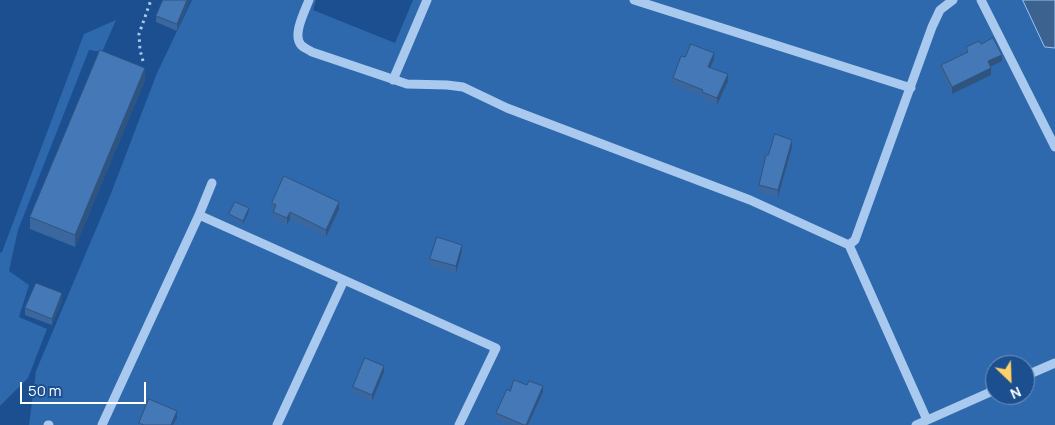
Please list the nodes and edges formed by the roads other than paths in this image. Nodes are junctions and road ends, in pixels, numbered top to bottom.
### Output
1 (309, 0) edge
2 (427, 0) edge
3 (634, 0) edge
4 (952, 0) edge
5 (981, 0) edge
6 (392, 80) junction
7 (911, 88) junction
8 (1055, 147) edge
9 (212, 183) dead end
10 (199, 215) junction
11 (850, 245) junction
12 (344, 280) junction
13 (1055, 363) edge
14 (1035, 372) edge
15 (985, 394) edge
16 (928, 420) junction
17 (102, 425) edge
18 (277, 425) edge
19 (459, 425) edge
20 (916, 425) edge

1 - 6 lane
2 - 6 lane
3 - 7 lane
4 - 7 lane
5 - 8 lane
6 - 11 lane
7 - 11 lane
9 - 10 lane
10 - 12 lane
10 - 17 lane
11 - 16 lane
12 - 18 lane
12 - 19 lane
13 - 14 lane
15 - 16 lane
16 - 20 lane

